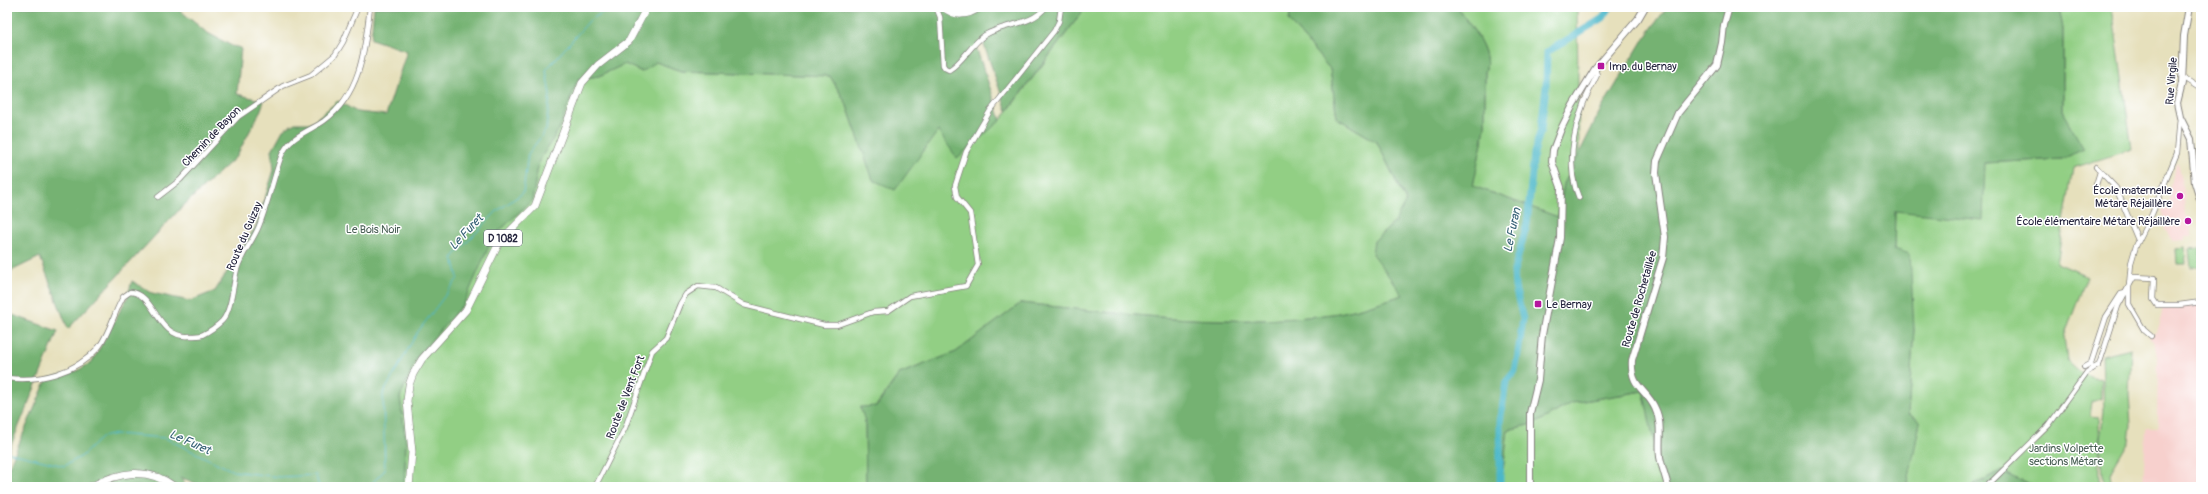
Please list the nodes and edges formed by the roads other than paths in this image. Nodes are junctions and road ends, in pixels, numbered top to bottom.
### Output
1 (358, 7) edge
2 (370, 7) edge
3 (647, 7) edge
4 (936, 7) edge
5 (980, 7) edge
6 (1046, 7) edge
7 (1061, 7) edge
8 (1645, 7) edge
9 (1730, 7) edge
10 (2189, 7) edge
11 (944, 8) edge
12 (1595, 69) junction
13 (2182, 77) junction
14 (2201, 89) edge
15 (2180, 117) junction
16 (2096, 168) dead end
17 (2100, 172) junction
18 (2094, 188) dead end
19 (158, 197) dead end
20 (1579, 198) dead end
21 (2201, 202) edge
22 (2138, 240) junction
23 (2129, 286) junction
24 (2126, 293) junction
25 (2201, 302) edge
26 (2151, 336) dead end
27 (2091, 363) junction
28 (2084, 366) dead end
29 (2092, 369) junction
30 (7, 378) edge
31 (90, 487) edge
32 (174, 487) edge
33 (409, 487) edge
34 (595, 487) edge
35 (1530, 487) edge
36 (1668, 487) edge
37 (1986, 487) edge

1 - 19 street, Chemin de Bayon
2 - 30 street, Route du Guizay
3 - 33 main road, D 1082
4 - 6 street
5 - 11 main road
7 - 34 street, Route de Vent Fort
8 - 12 street
9 - 36 street, Route de Rochetaillée
10 - 13 street, Rue Virgile
12 - 20 street
12 - 35 street
13 - 14 street
13 - 15 street, Rue Virgile
15 - 21 street, Rue Virgile
15 - 22 street
16 - 17 street
17 - 18 street
17 - 22 street
22 - 23 street
23 - 24 street
23 - 25 street
23 - 26 street
24 - 27 street
24 - 29 street
27 - 28 street
27 - 29 street
29 - 37 street
31 - 32 main road

